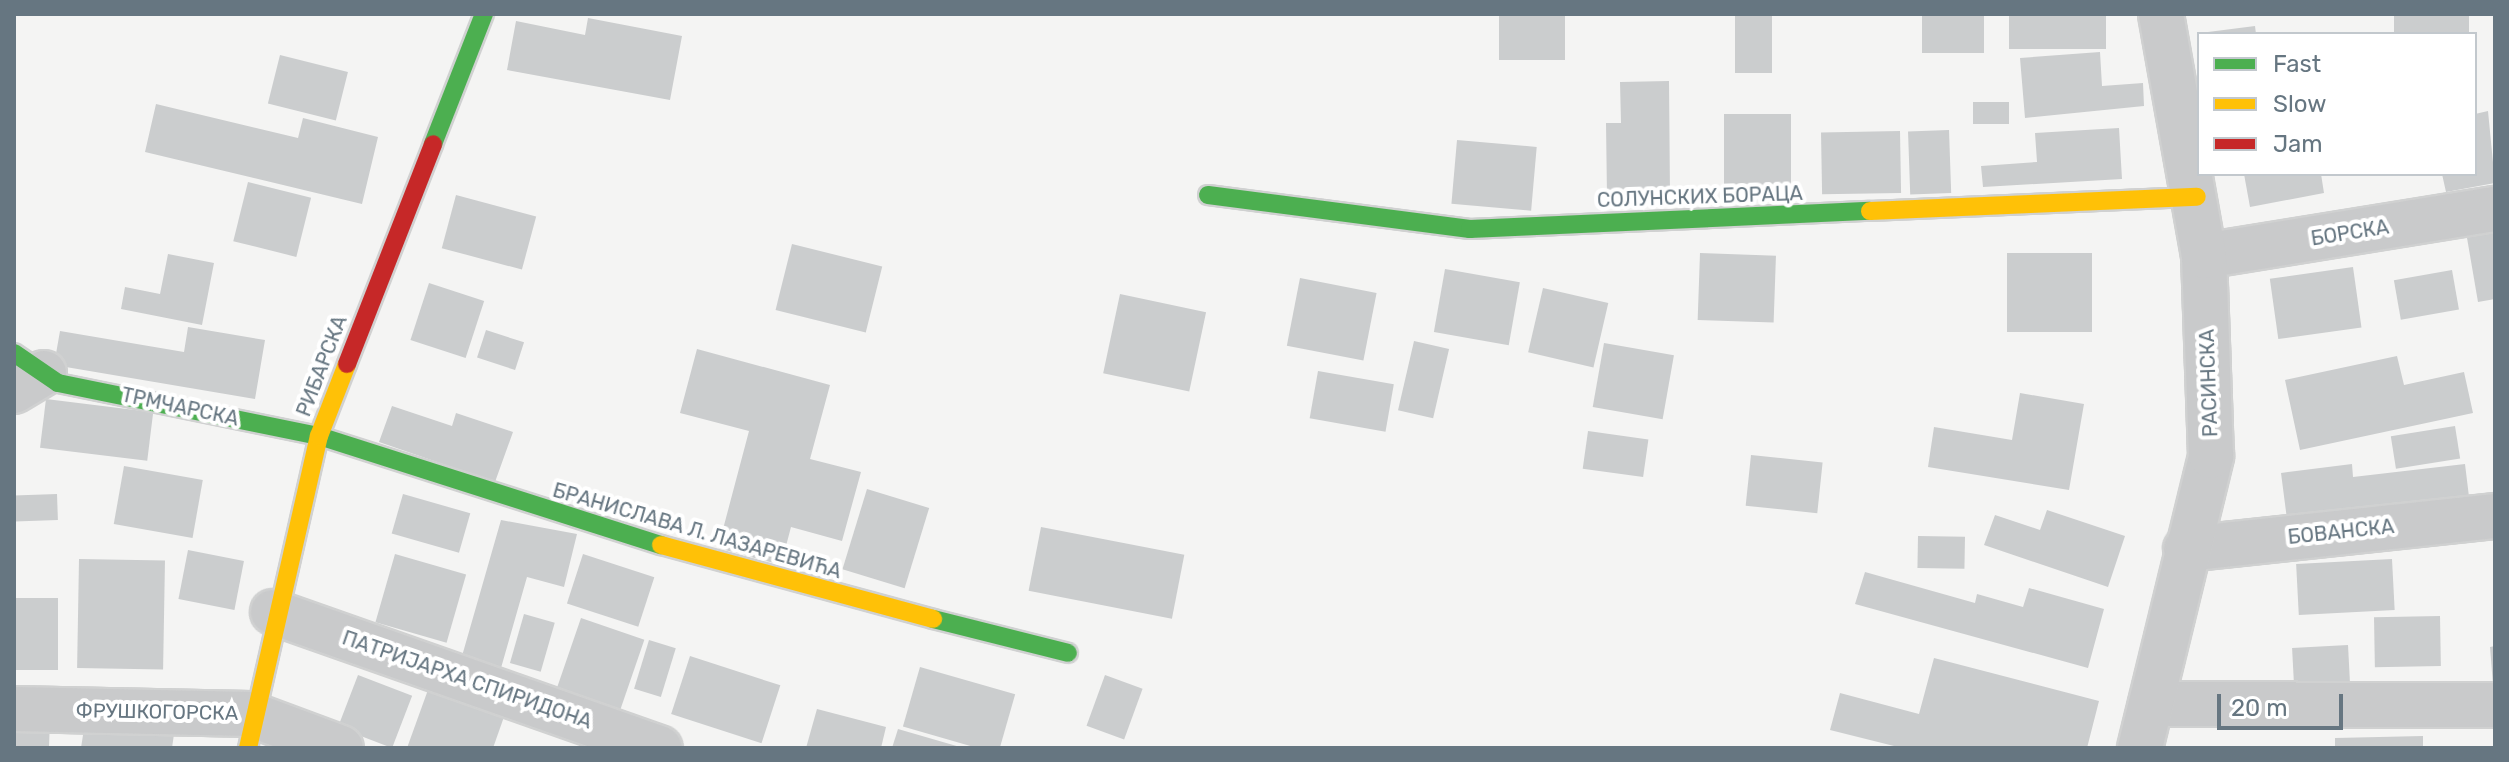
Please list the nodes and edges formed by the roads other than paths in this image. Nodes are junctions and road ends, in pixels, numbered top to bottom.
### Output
1 (484, 14) edge
2 (2161, 14) edge
3 (1208, 195) dead end
4 (2197, 197) junction
5 (2495, 209) edge
6 (2204, 256) junction
7 (24, 372) edge
8 (319, 436) junction
9 (2495, 516) edge
10 (2186, 549) junction
11 (273, 612) junction
12 (1068, 653) dead end
13 (2151, 704) junction
14 (2495, 705) edge
15 (14, 709) edge
16 (249, 731) edge
17 (341, 748) edge
18 (660, 748) edge
19 (2140, 748) edge

1 - 8 street, РИБАРСКА
2 - 4 street, РАСИНСКА
3 - 4 street, СОЛУНСКИХ БОРАЦА
4 - 6 street, РАСИНСКА
5 - 6 street, БОРСКА
6 - 10 street, РАСИНСКА
7 - 8 street, ТРМЧАРСКА
8 - 11 street, РИБАРСКА
8 - 12 street, БРАНИСЛАВА Л. ЛАЗАРЕВИЋА
9 - 10 street, БОВАНСКА
10 - 13 street, РАСИНСКА
11 - 16 street, РИБАРСКА
11 - 18 street, ПАТРИЈАРХА СПИРИДОНА
13 - 14 street
13 - 19 street, РАСИНСКА
15 - 16 street, ФРУШКОГОРСКА
16 - 17 street, ФРУШКОГОРСКА

